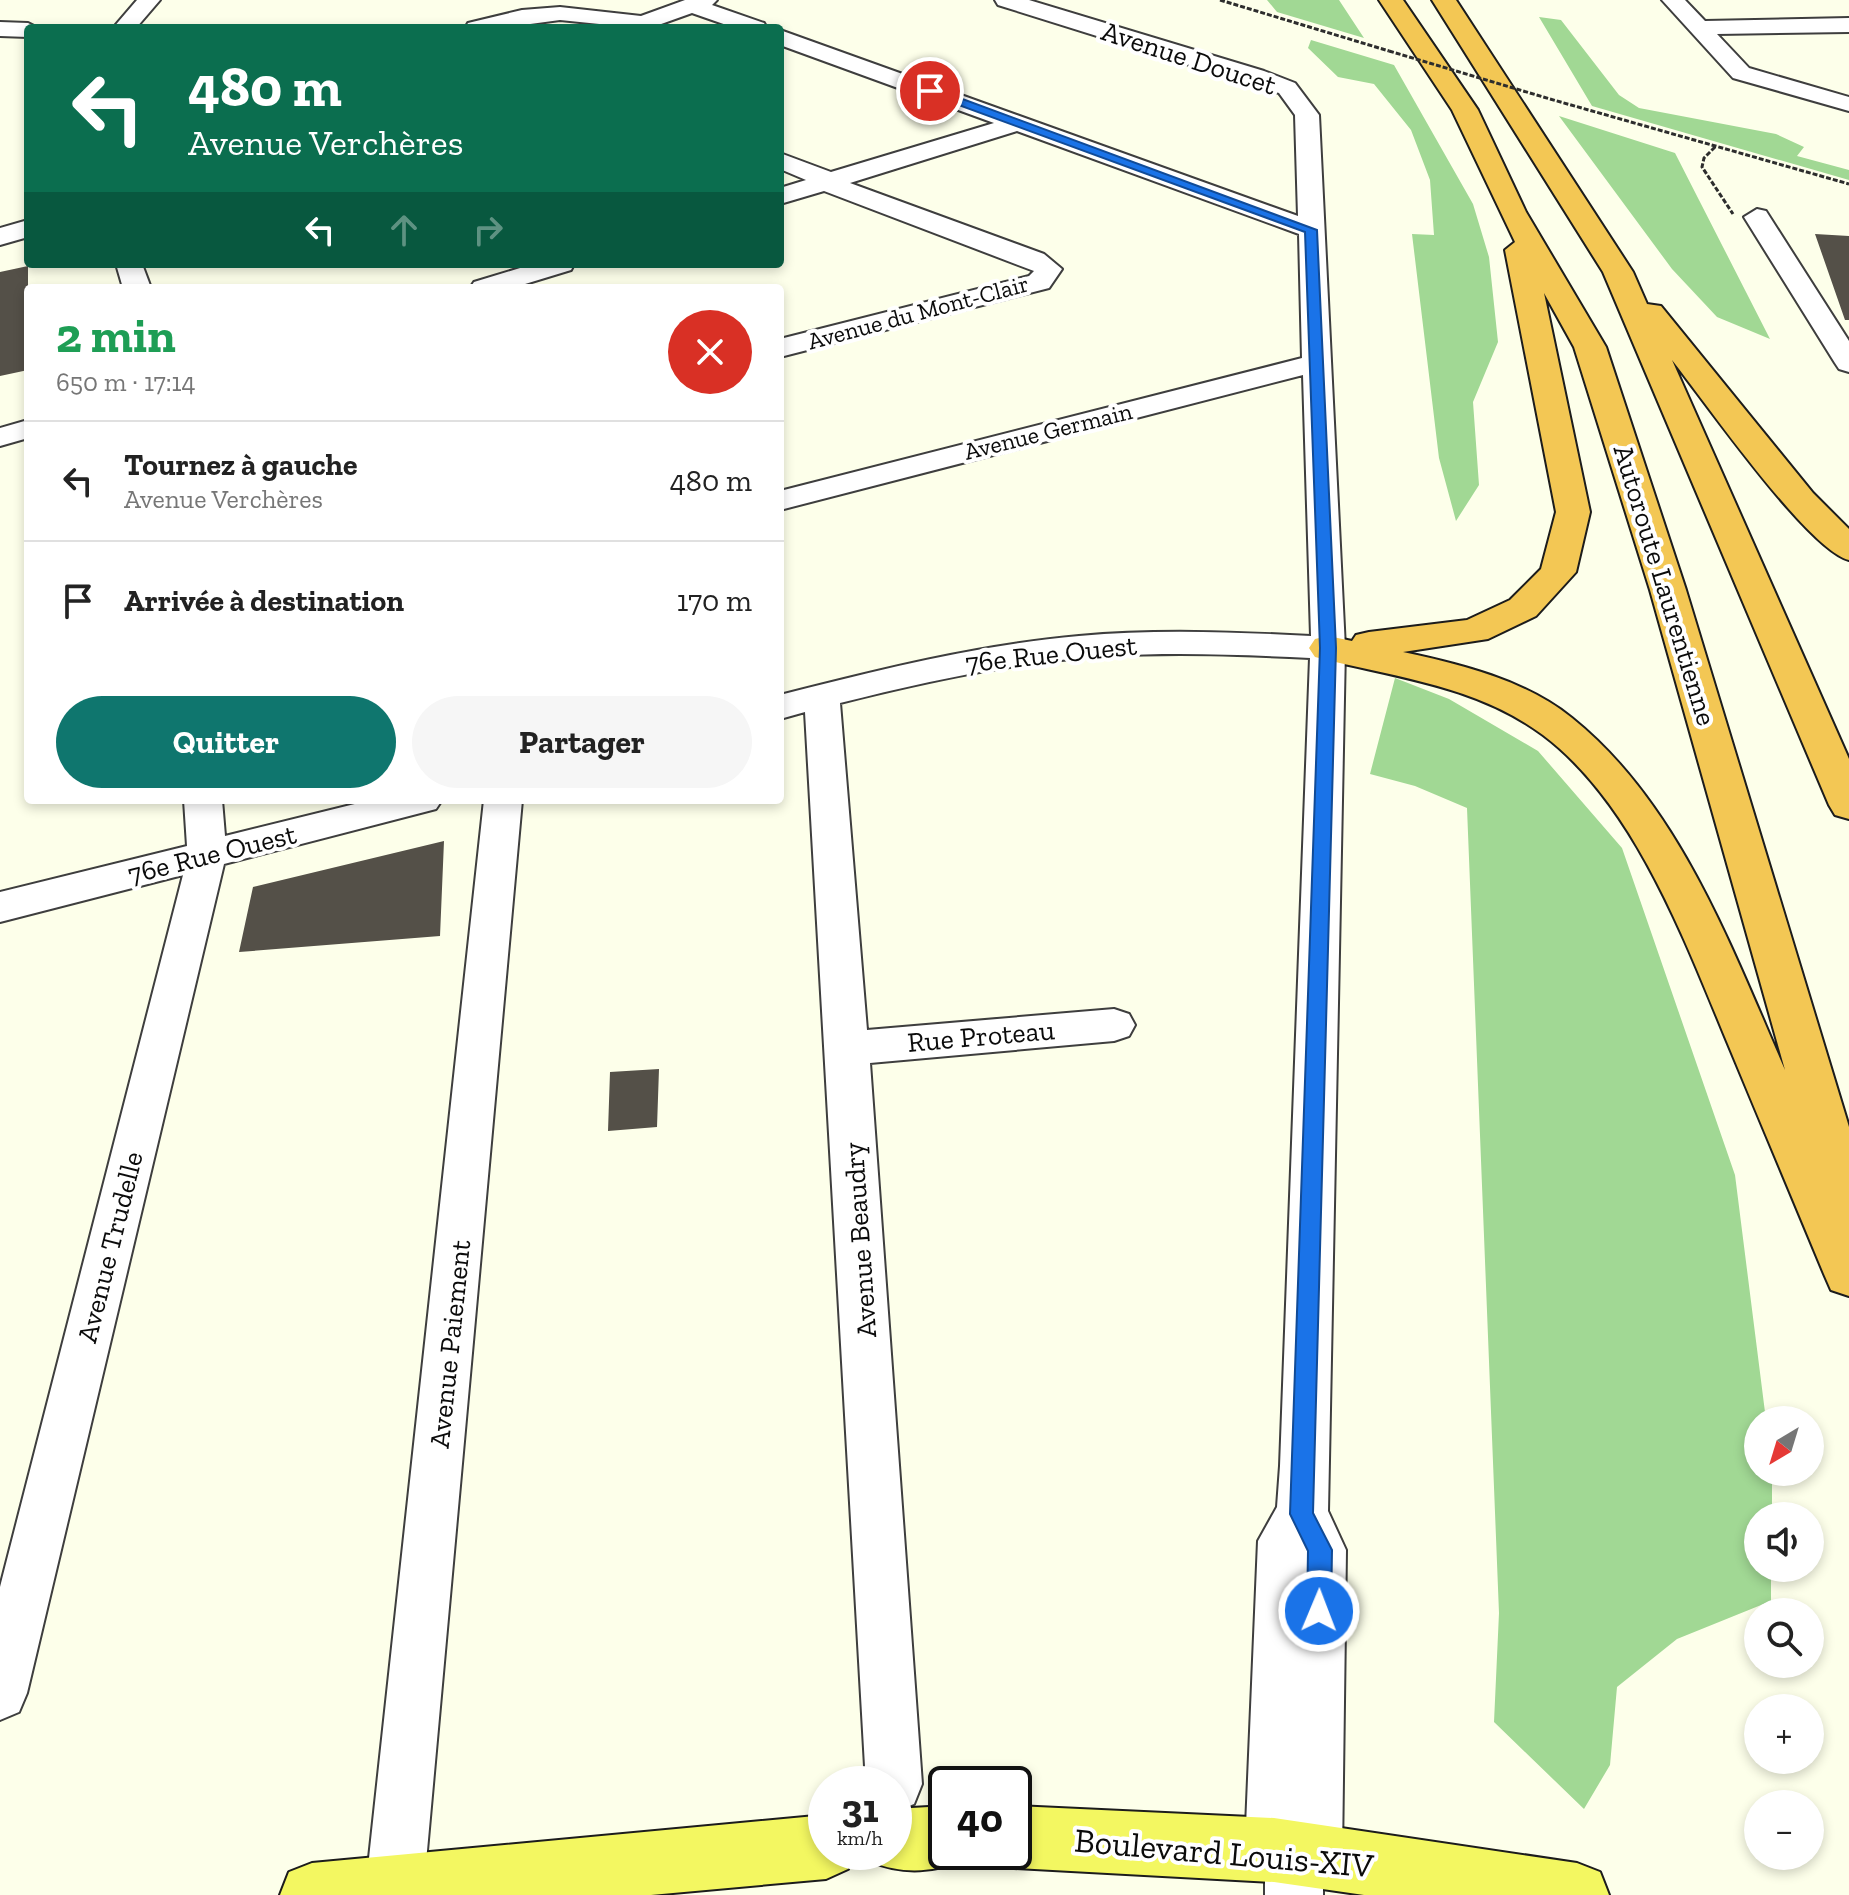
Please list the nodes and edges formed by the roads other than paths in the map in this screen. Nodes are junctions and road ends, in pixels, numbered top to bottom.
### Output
1 (149, 0) edge
2 (1006, 0) edge
3 (1391, 0) edge
4 (1444, 0) edge
5 (1673, 0) edge
6 (700, 3) edge
7 (128, 24) edge
8 (489, 24) edge
9 (632, 24) edge
10 (639, 24) edge
11 (747, 24) edge
12 (1849, 25) edge
13 (1700, 28) junction
14 (0, 29) edge
15 (24, 30) edge
16 (784, 38) edge
17 (1849, 104) edge
18 (1019, 123) junction
19 (784, 162) edge
20 (827, 181) junction
21 (784, 195) edge
22 (1512, 212) junction
23 (1757, 217) road end
24 (24, 229) edge
25 (1311, 230) junction
26 (0, 237) edge
27 (548, 268) edge
28 (1618, 272) junction
29 (497, 284) edge
30 (784, 347) edge
31 (1317, 363) junction
32 (1849, 363) edge
33 (24, 430) edge
34 (0, 437) edge
35 (784, 500) edge
36 (1849, 549) edge
37 (1328, 648) junction
38 (801, 702) edge
39 (203, 804) edge
40 (408, 804) edge
41 (503, 804) edge
42 (1849, 805) edge
43 (207, 856) junction
44 (0, 907) edge
45 (1114, 1025) dead end
46 (848, 1048) junction
47 (1849, 1209) edge
48 (1849, 1274) edge
49 (0, 1693) edge
50 (901, 1766) edge
51 (1032, 1839) edge
52 (808, 1849) edge
53 (1294, 1863) edge
54 (395, 1891) edge
55 (312, 1895) edge
56 (1577, 1895) edge

1 - 7 street
2 - 25 street, Avenue Doucet
3 - 22 highway, Autoroute Laurentienne
4 - 28 highway
5 - 13 street
6 - 10 street
6 - 11 street
8 - 9 street
12 - 13 street
13 - 17 street
14 - 15 street
16 - 18 street
18 - 20 street
18 - 25 street
19 - 20 street, Avenue du Mont-Clair
20 - 21 street
20 - 30 street, Avenue du Mont-Clair
22 - 37 highway
22 - 47 highway, Autoroute Laurentienne
23 - 32 street
24 - 26 street
25 - 31 street, Avenue Doucet
27 - 29 street
28 - 36 highway
28 - 42 highway
31 - 35 street, Avenue Germain
31 - 37 street, Avenue Doucet
33 - 34 street
37 - 38 street, 76e Rue Ouest
37 - 48 highway
37 - 53 street, Avenue Doucet
38 - 46 street, Avenue Beaudry
39 - 43 street, Avenue Trudelle
40 - 43 street, 76e Rue Ouest
41 - 54 street, Avenue Paiement
43 - 44 street, 76e Rue Ouest
43 - 49 street, Avenue Trudelle
45 - 46 street, Rue Proteau
46 - 50 street, Avenue Beaudry
51 - 53 main road, Boulevard Louis-XIV
52 - 54 main road
53 - 56 main road, Boulevard Louis-XIV
54 - 55 main road

